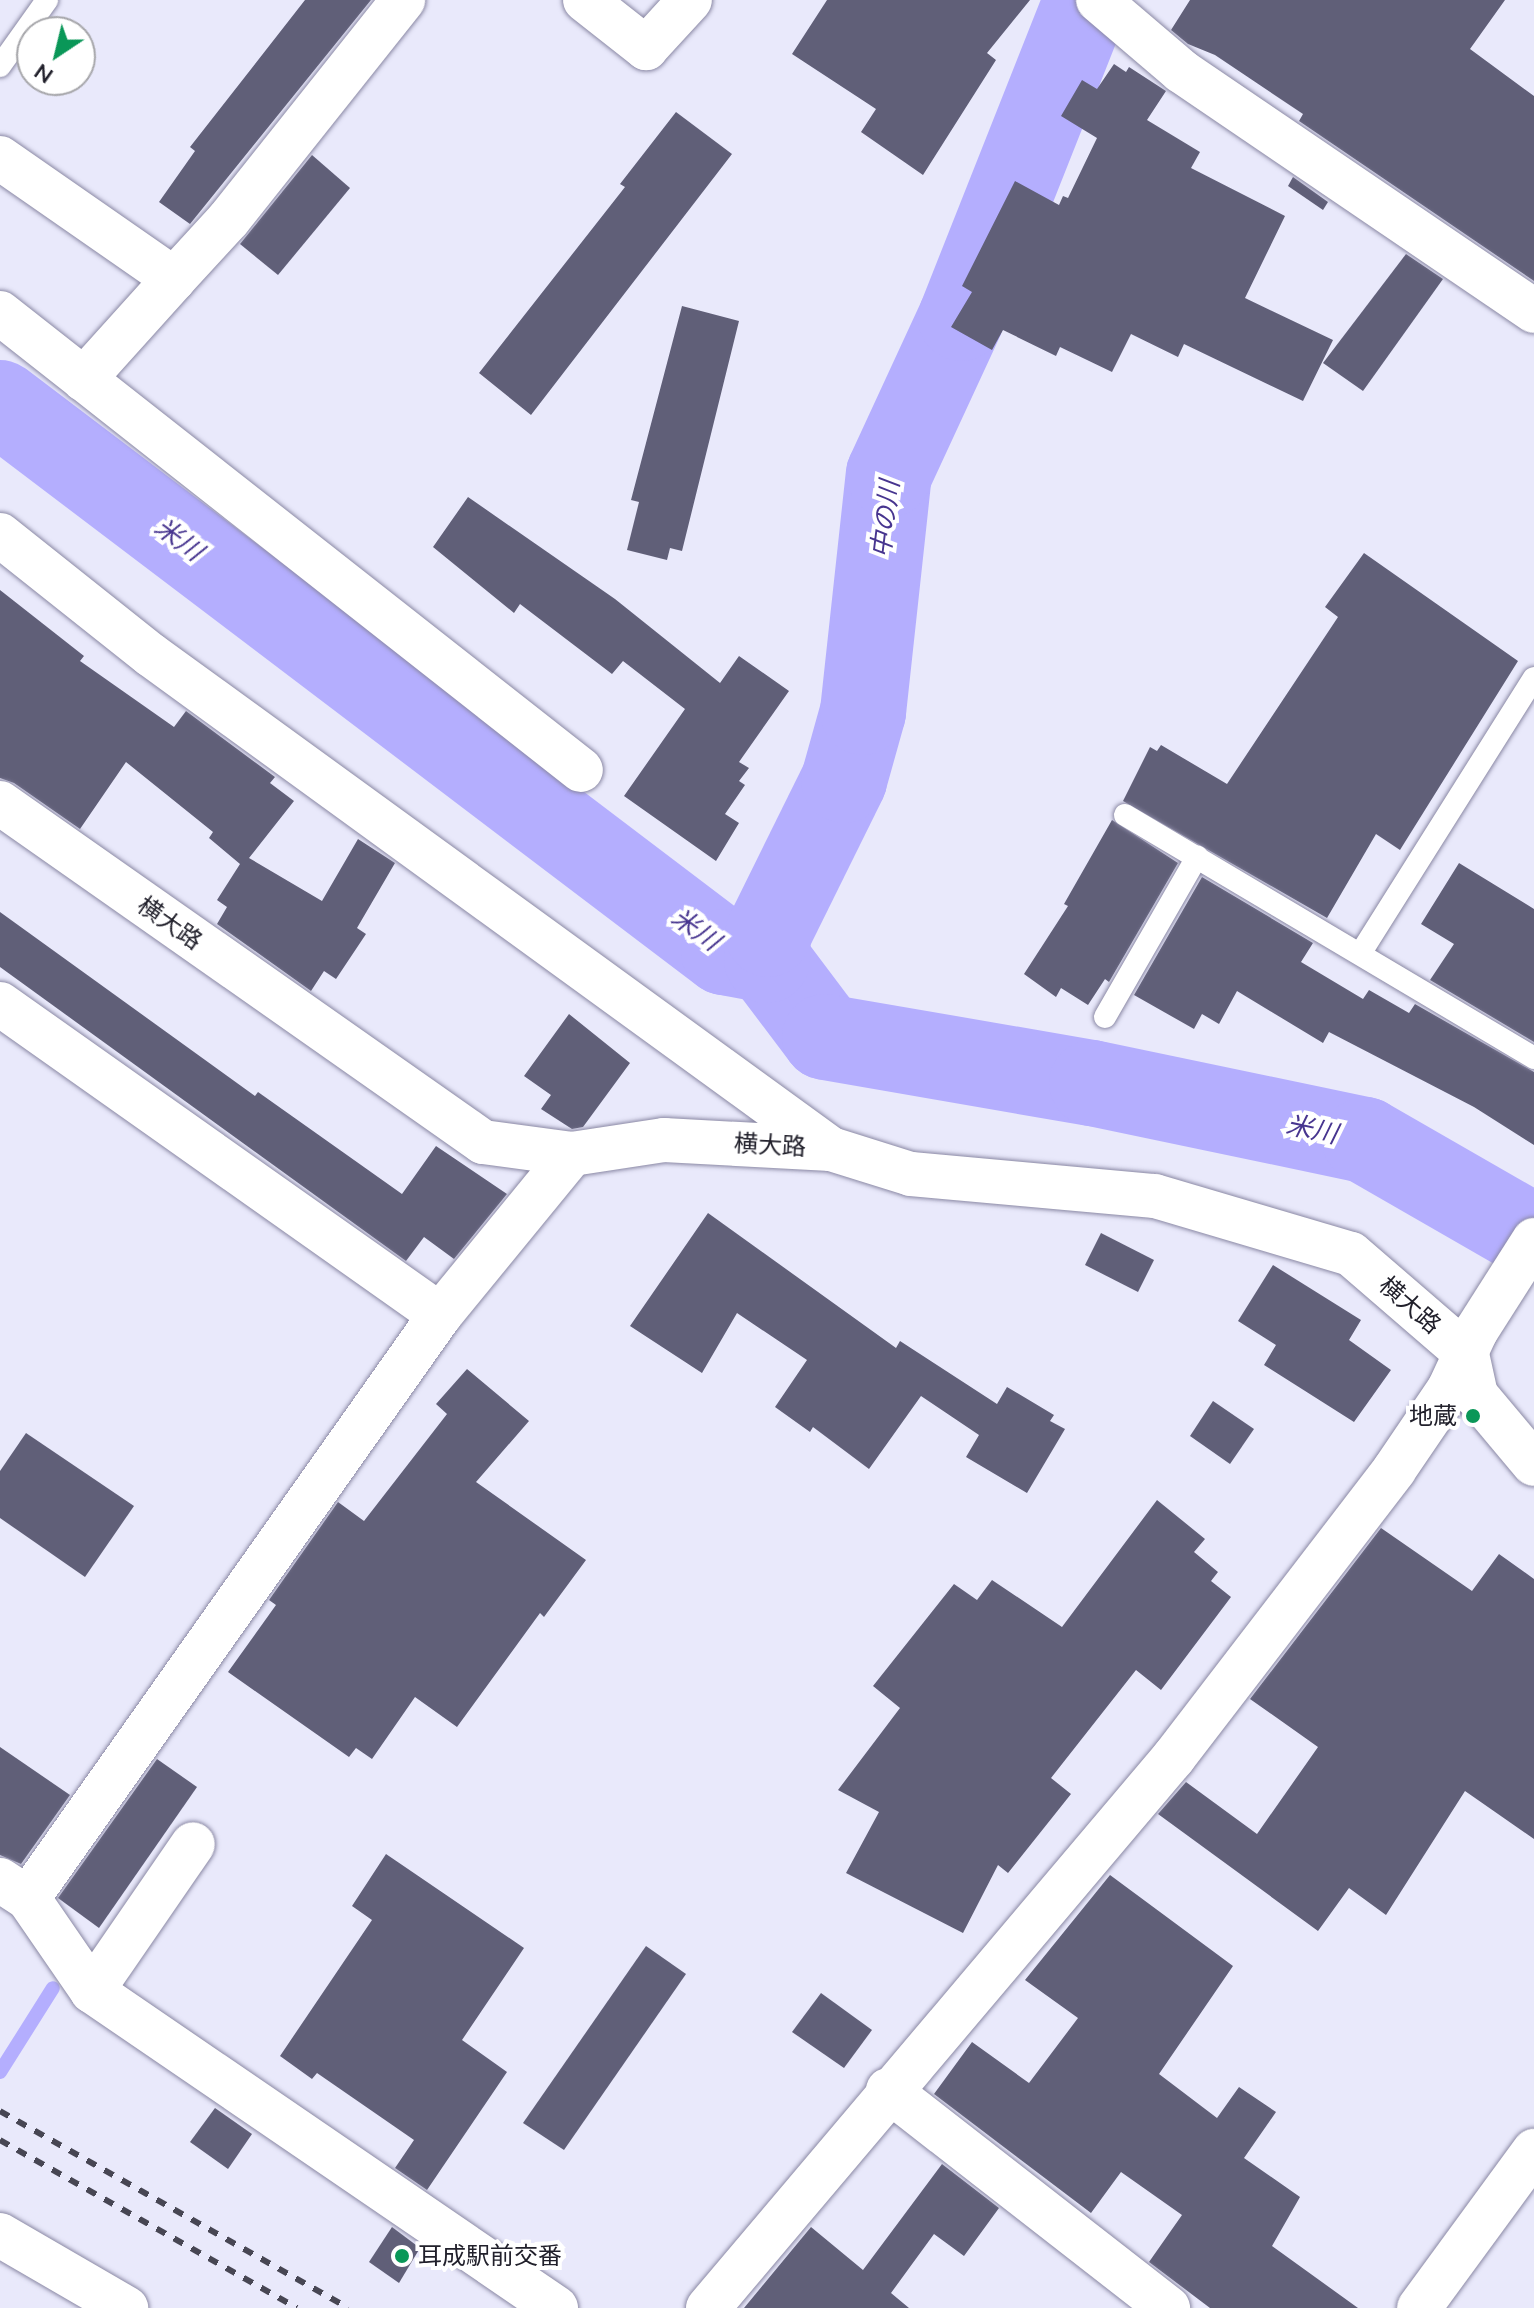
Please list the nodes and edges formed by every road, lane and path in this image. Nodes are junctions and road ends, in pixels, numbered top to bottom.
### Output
1 (47, 0) edge
2 (403, 0) edge
3 (585, 0) edge
4 (690, 0) edge
5 (1105, 5) edge
6 (0, 66) edge
7 (0, 158) edge
8 (174, 279) junction
9 (1534, 311) edge
10 (0, 313) edge
11 (84, 379) junction
12 (0, 535) edge
13 (1534, 678) edge
14 (581, 770) dead end
15 (0, 803) edge
16 (1125, 815) dead end
17 (1197, 857) junction
18 (1360, 954) junction
19 (0, 1004) edge
20 (1105, 1017) dead end
21 (1534, 1058) edge
22 (831, 1149) junction
23 (572, 1154) junction
24 (1534, 1240) edge
25 (440, 1315) junction
26 (1467, 1354) junction
27 (1534, 1464) edge
28 (193, 1844) dead end
29 (14, 1889) edge
30 (92, 1991) junction
31 (888, 2090) junction
32 (1534, 2151) edge
33 (0, 2235) edge
34 (126, 2308) edge
35 (556, 2308) edge
36 (708, 2308) edge
37 (1168, 2308) edge
38 (1419, 2308) edge

1 - 6 lane
2 - 8 street
3 - 4 street
5 - 9 street
7 - 8 street
8 - 11 street
10 - 11 street
11 - 14 street
12 - 22 street
13 - 18 lane
15 - 23 street, 横大路
16 - 17 lane
17 - 18 lane
17 - 20 lane
18 - 21 lane
19 - 25 street
22 - 23 street, 横大路
22 - 26 street, 横大路
23 - 25 street
24 - 26 street
25 - 29 street
26 - 27 street
26 - 31 street
28 - 30 street
29 - 30 street
30 - 35 street
31 - 36 street
31 - 37 street
32 - 38 street
33 - 34 street

